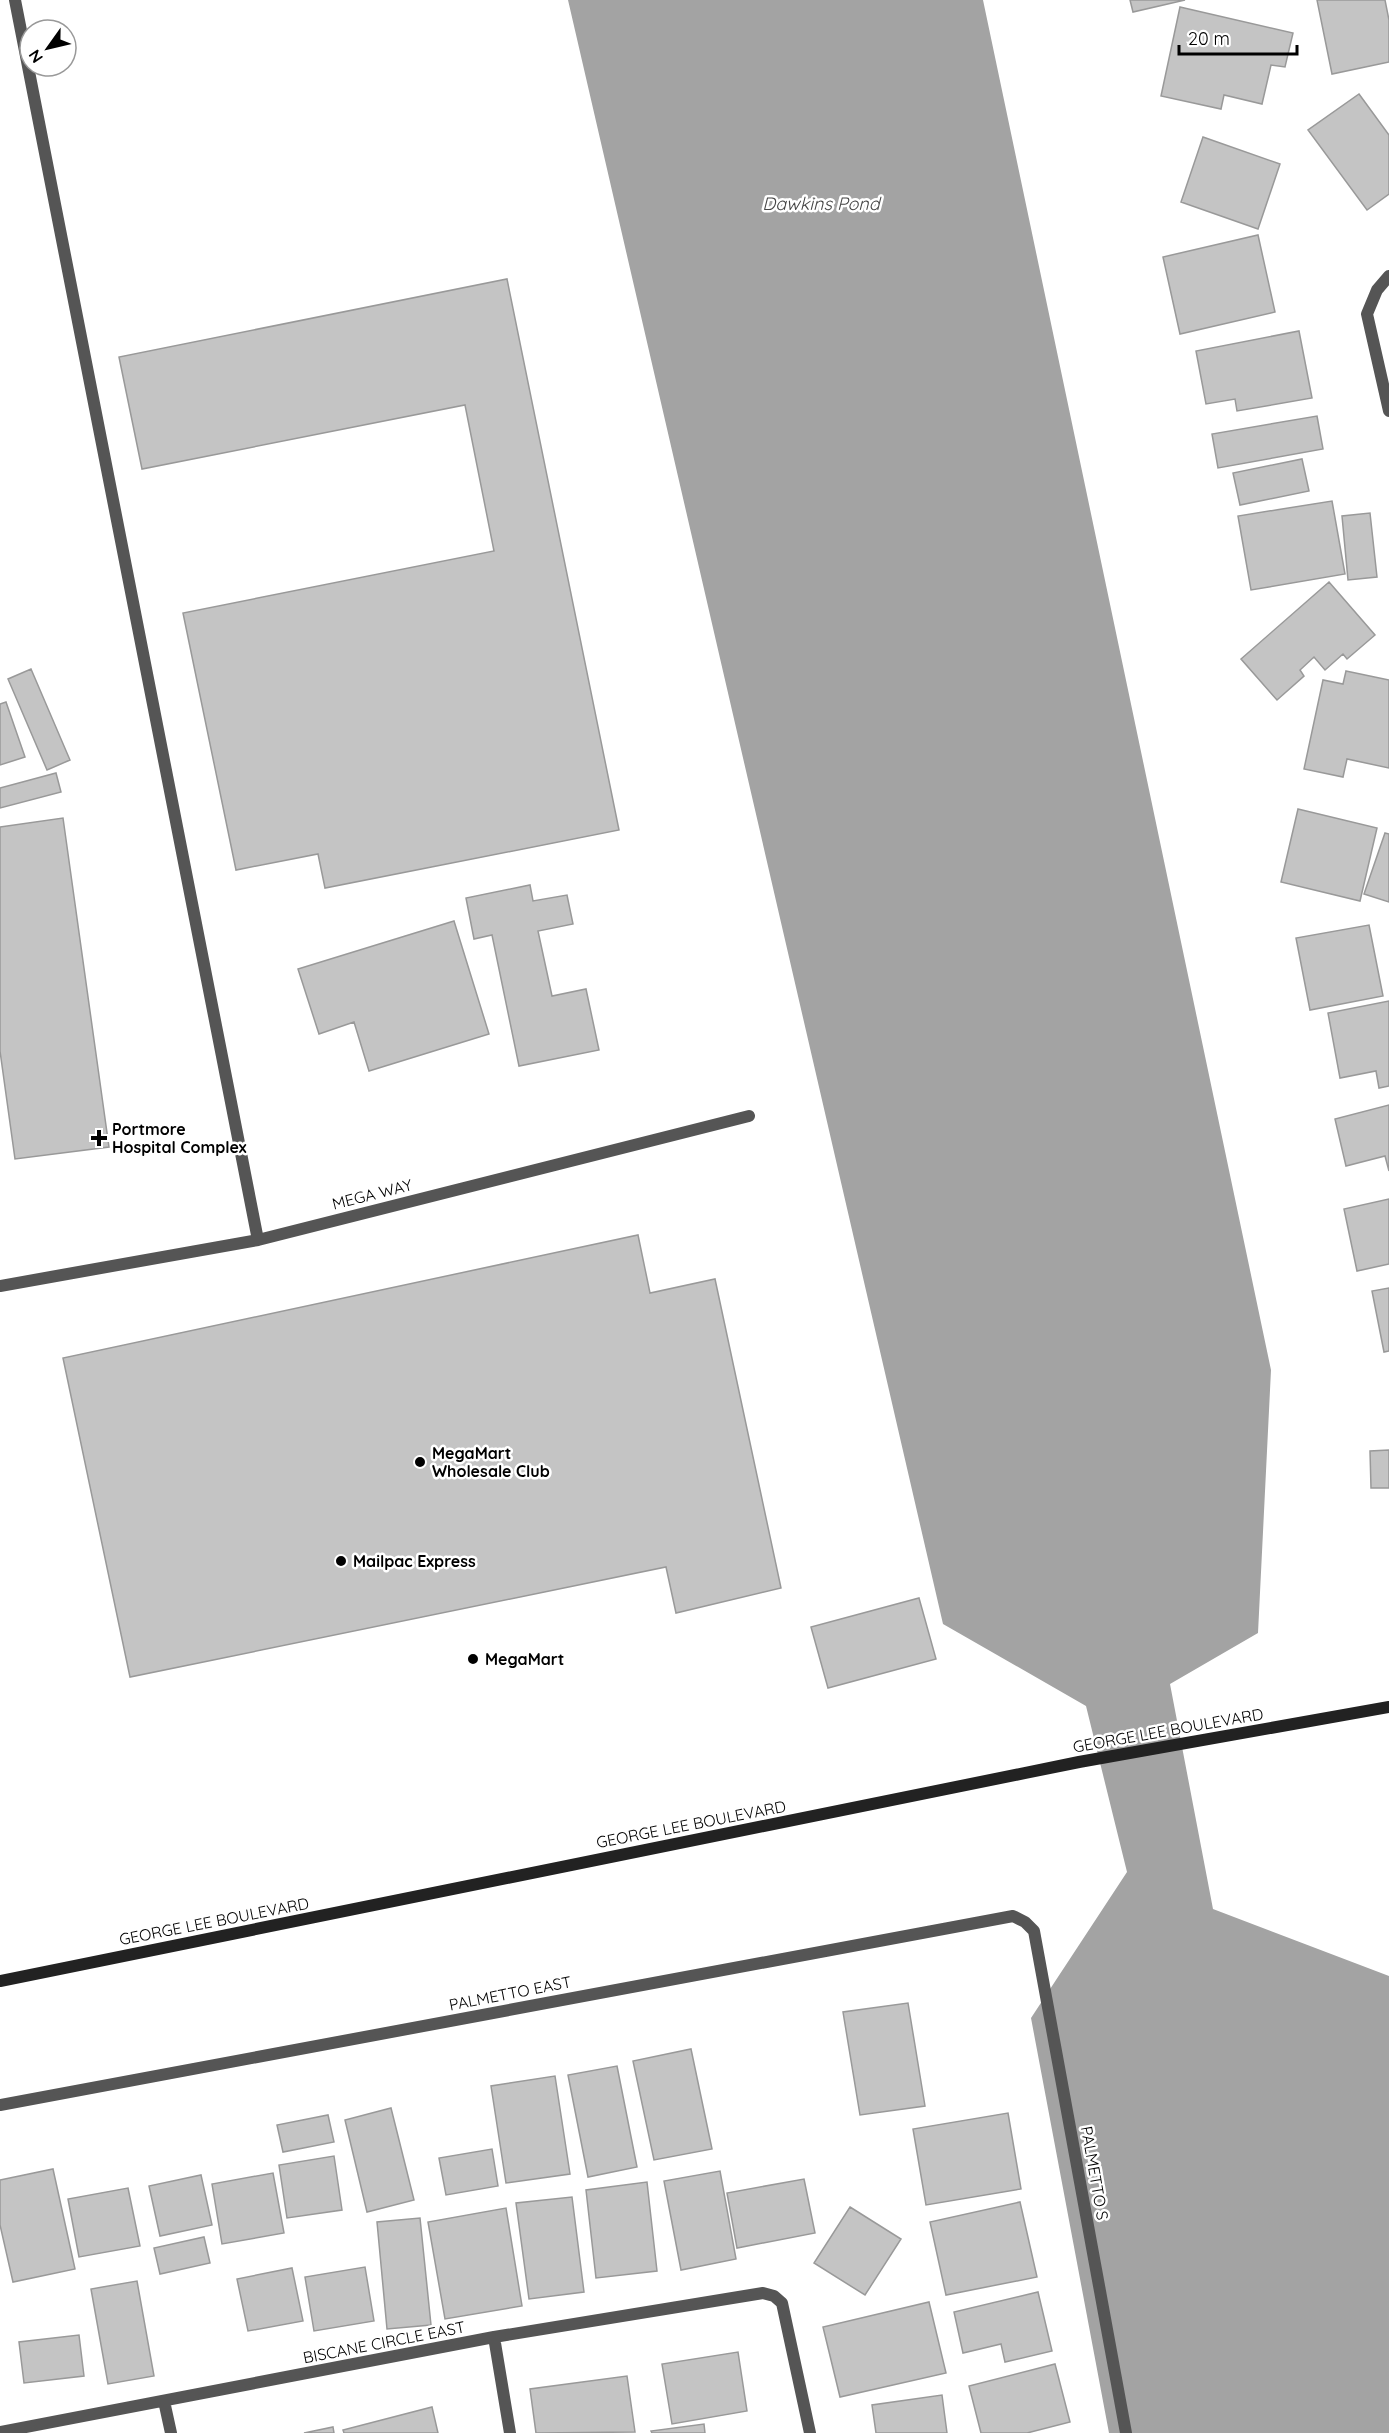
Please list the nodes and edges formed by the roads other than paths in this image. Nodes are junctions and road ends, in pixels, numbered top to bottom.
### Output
1 (15, 0) edge
2 (1389, 276) edge
3 (1389, 411) edge
4 (749, 1116) dead end
5 (258, 1240) junction
6 (0, 1286) edge
7 (1389, 1707) edge
8 (1025, 1922) joint
9 (0, 1981) edge
10 (0, 2105) edge
11 (494, 2337) junction
12 (164, 2401) junction
13 (0, 2432) edge
14 (171, 2433) edge
15 (510, 2433) edge
16 (810, 2433) edge
17 (1126, 2433) edge

1 - 5 street
2 - 3 street
4 - 5 street, MEGA WAY
5 - 6 street, MEGA WAY
7 - 9 main road, GEORGE LEE BOULEVARD
8 - 10 street, PALMETTO EAST
8 - 17 street, PALMETTO S
11 - 12 street, BISCANE CIRCLE EAST
11 - 15 street
11 - 16 street, BISCANE CIRCLE EAST
12 - 13 street, BISCANE CIRCLE EAST
12 - 14 street

